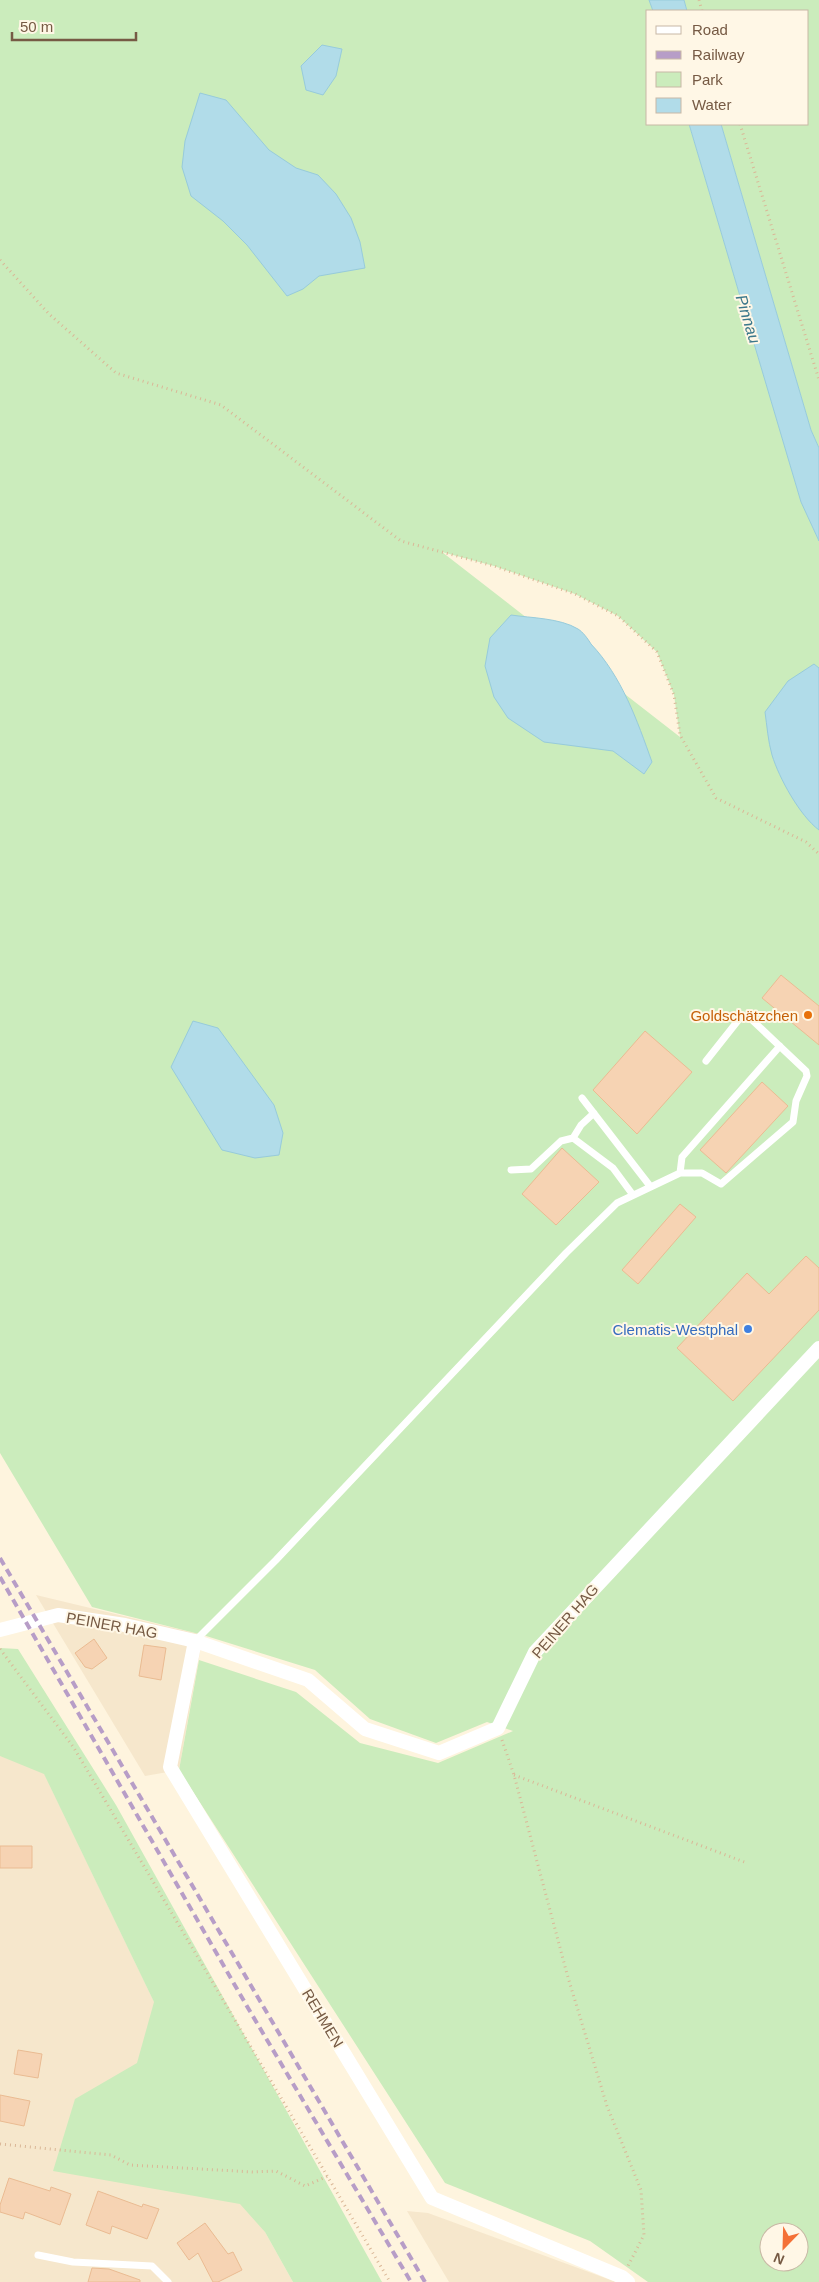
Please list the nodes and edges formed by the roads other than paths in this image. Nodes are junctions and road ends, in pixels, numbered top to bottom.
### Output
1 (780, 1046) junction
2 (706, 1061) dead end
3 (582, 1098) dead end
4 (594, 1113) junction
5 (573, 1138) junction
6 (511, 1170) dead end
7 (680, 1173) junction
8 (650, 1186) junction
9 (633, 1195) junction
10 (819, 1348) edge
11 (0, 1630) edge
12 (195, 1641) junction
13 (38, 2255) dead end
14 (625, 2279) edge
15 (168, 2282) edge

1 - 2 lane
1 - 7 lane
1 - 7 lane
3 - 4 lane
4 - 5 lane
4 - 8 lane
5 - 6 lane
5 - 9 lane
7 - 8 lane
8 - 9 lane
9 - 12 lane
10 - 12 street, PEINER HAG
11 - 12 street, PEINER HAG
12 - 14 street, REHMEN
13 - 15 lane

